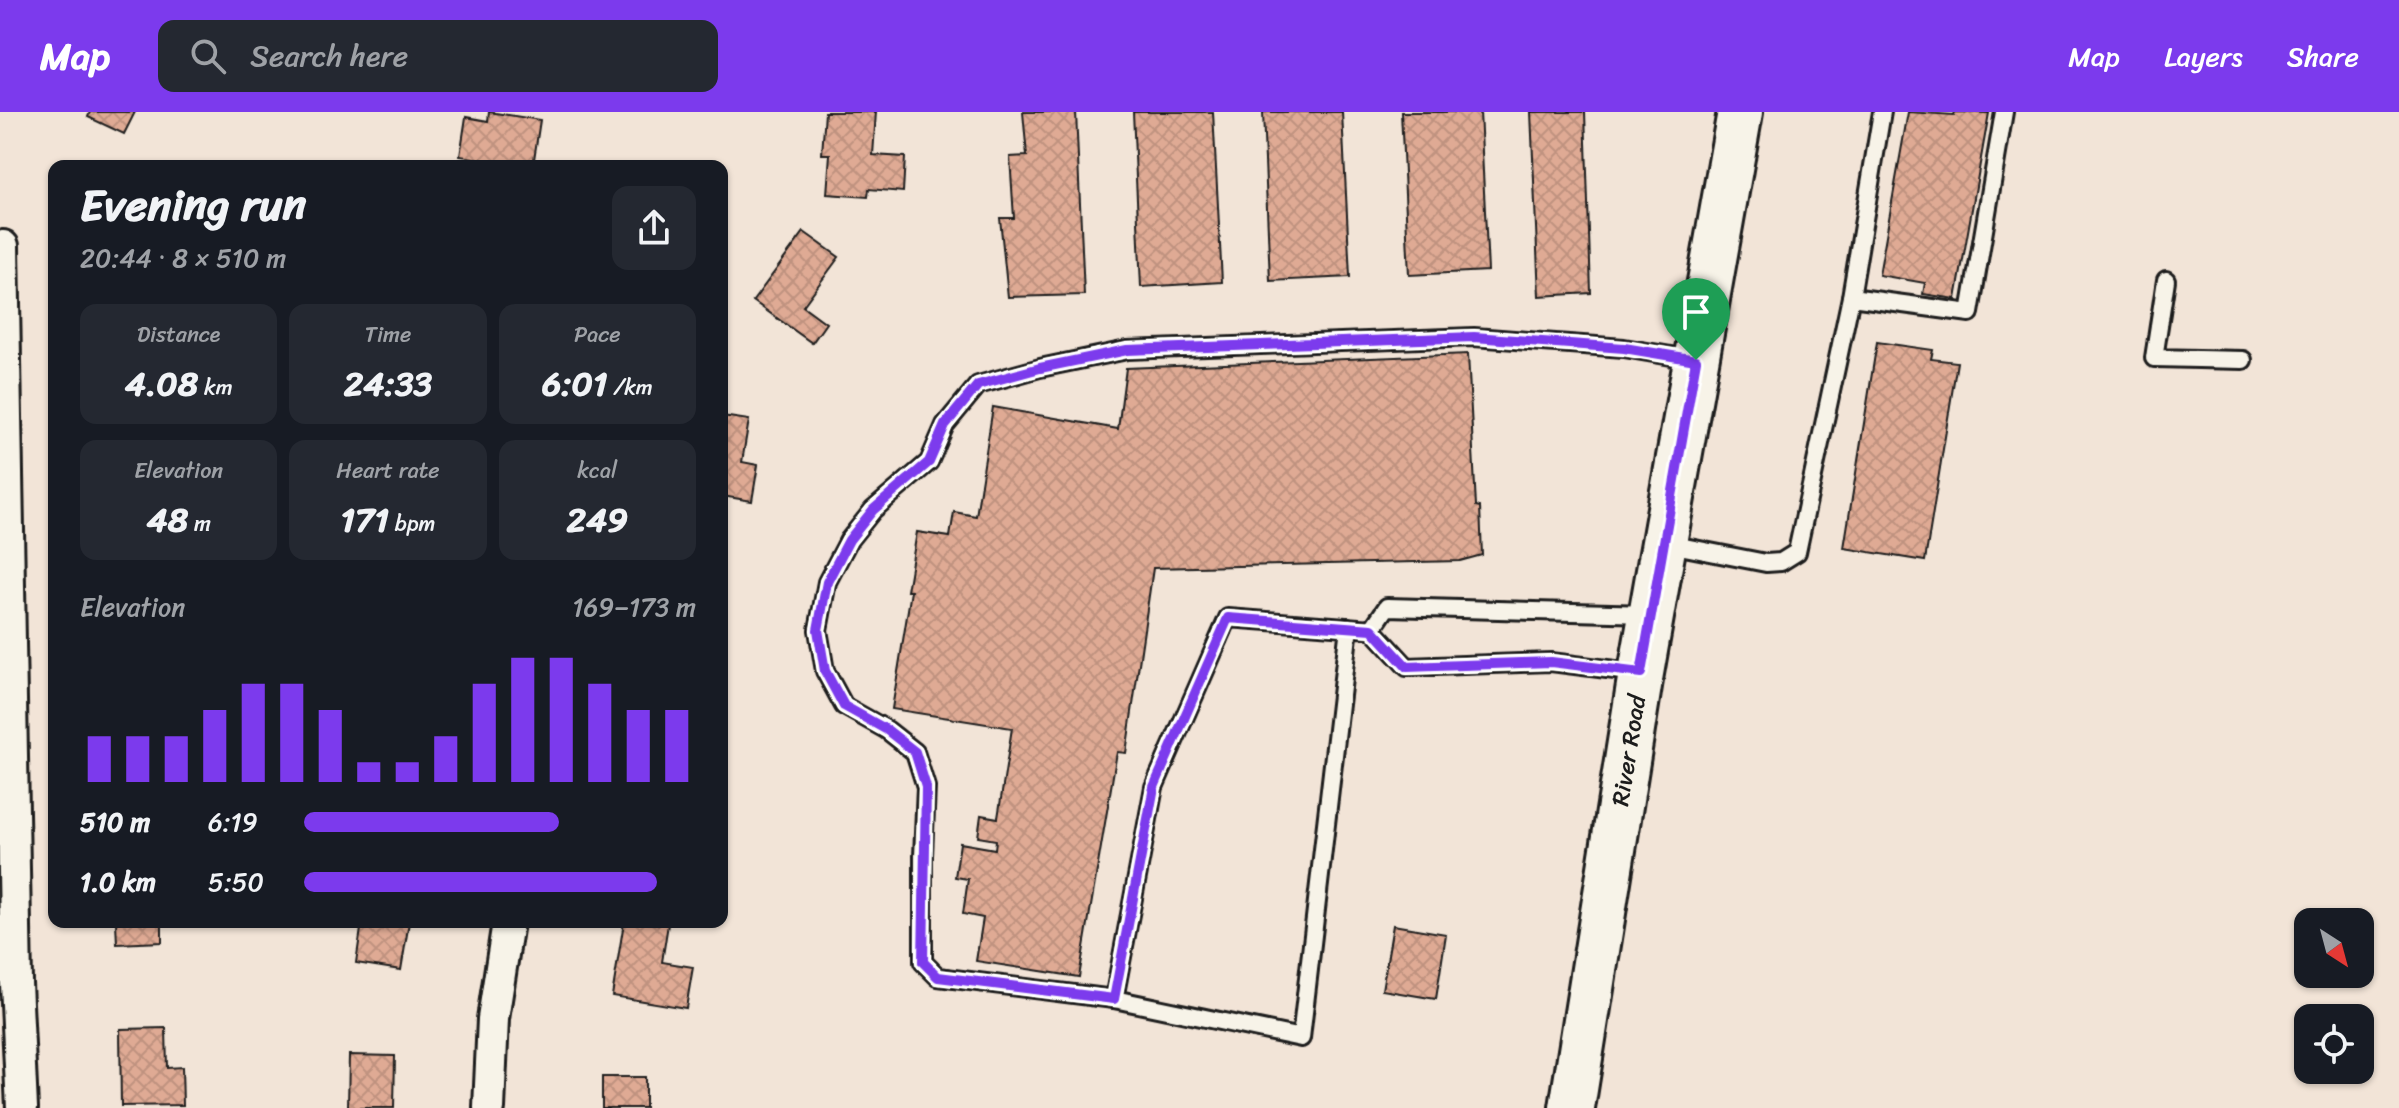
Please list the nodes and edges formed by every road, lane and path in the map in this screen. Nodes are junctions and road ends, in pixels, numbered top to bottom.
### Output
1 (1740, 112) edge
2 (1882, 112) edge
3 (2004, 112) edge
4 (3, 246) dead end
5 (2166, 280) dead end
6 (1851, 297) junction
7 (1696, 360) junction
8 (2243, 360) dead end
9 (1664, 543) junction
10 (1651, 614) junction
11 (1349, 627) junction
12 (1372, 629) junction
13 (1641, 673) junction
14 (507, 928) edge
15 (8, 984) edge
16 (1114, 999) junction
17 (22, 1108) edge
18 (489, 1108) edge
19 (1572, 1108) edge

1 - 7 main road, River Road
2 - 6 lane
3 - 6 lane
4 - 15 street
5 - 8 lane
6 - 9 lane
7 - 9 main road, River Road
7 - 16 lane
9 - 10 main road, River Road
10 - 12 lane
10 - 13 main road, River Road
11 - 12 lane
11 - 16 lane
11 - 16 lane
12 - 13 lane
13 - 19 main road, River Road
14 - 18 street
15 - 17 street

